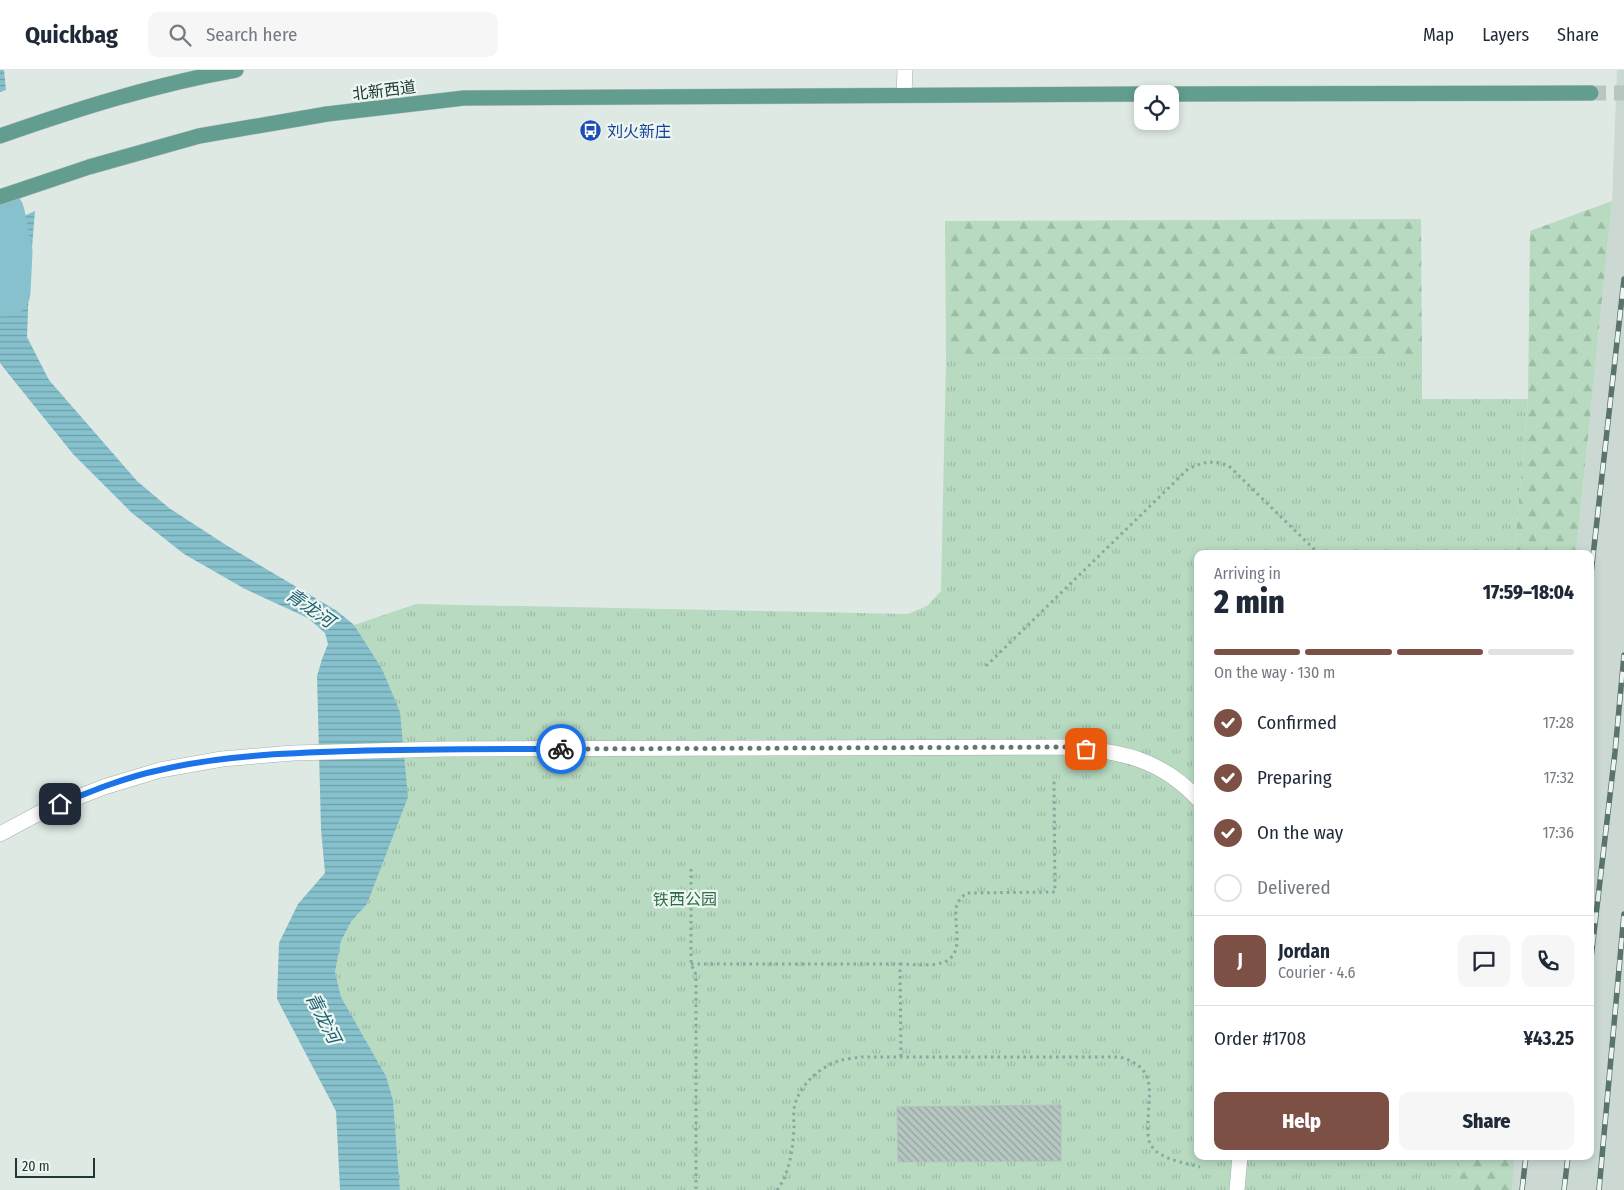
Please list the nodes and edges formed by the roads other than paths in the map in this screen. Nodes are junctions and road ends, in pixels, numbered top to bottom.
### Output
1 (236, 70) edge
2 (904, 70) edge
3 (188, 74) edge
4 (1591, 93) tunnel mouth
5 (1134, 94) edge
6 (1179, 94) edge
7 (904, 95) junction
8 (0, 136) edge
9 (0, 197) edge
10 (1194, 794) edge
11 (0, 834) edge
12 (1240, 1160) edge
13 (1237, 1190) edge

1 - 3 main road
2 - 7 street
3 - 8 main road
4 - 6 main road
5 - 7 main road, 北新西道
7 - 9 main road, 北新西道
10 - 11 street
12 - 13 street

